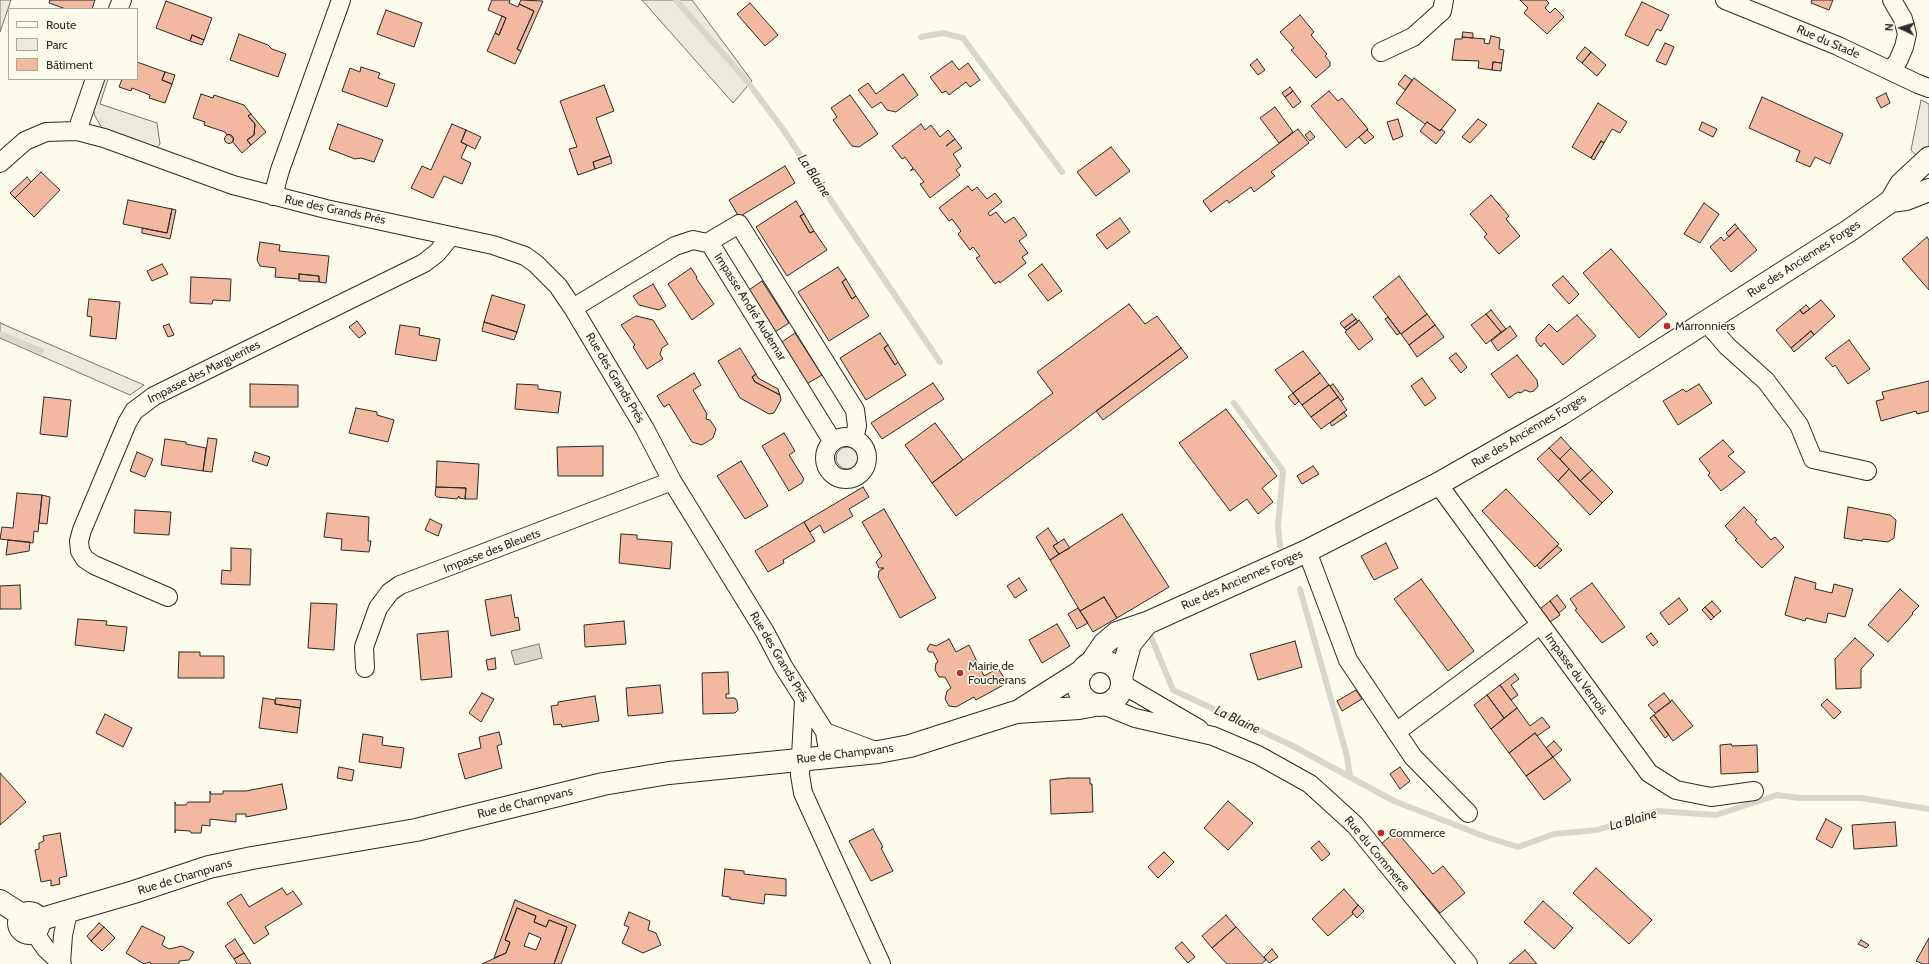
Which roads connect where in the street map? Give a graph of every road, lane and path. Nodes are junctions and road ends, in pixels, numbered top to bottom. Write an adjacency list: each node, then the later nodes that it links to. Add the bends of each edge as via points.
1 (341, 0): 13 (street, Rue des Grands Prés)
2 (1444, 0): 5 (street, via 1442,12 1413,37)
3 (1725, 0): 6 (street, Rue du Stade)
4 (1892, 0): 6 (street, via 1903,19 1907,34 1902,54)
5 (1381, 52)
6 (1891, 70): 8 (street, Rue du Stade)
7 (95, 80): 9 (street)
8 (1929, 88)
9 (77, 131): 11 (street, Rue des Grands Prés, via 46,132 25,141); 13 (street, Rue des Grands Prés, via 104,138 232,185)
10 (1929, 158): 14 (street, Rue des Anciennes Forges, via 1901,184)
11 (0, 163)
12 (1929, 190): 14 (street, Rue des Anciennes Forges, via 1906,199)
13 (273, 196): 15 (street, Rue des Grands Prés)
14 (1891, 201): 18 (street, Rue des Anciennes Forges)
15 (451, 236): 17 (street, Rue des Grands Prés, via 508,249 525,256 554,282); 25 (street, Impasse des Marguerites, via 437,253 424,263 154,396 134,411 82,530 80,551 85,559 94,565)
16 (707, 243): 17 (street, Impasse André Audemar, via 692,240 675,246); 19 (street, via 739,224 855,410 857,426); 20 (street, Impasse André Audemar, via 711,245)
17 (573, 308): 22 (street, Rue des Grands Prés, via 645,429)
18 (1707, 323): 21 (street, via 1727,346 1766,381 1798,425 1812,459); 23 (street, Rue des Anciennes Forges, via 1560,414)
19 (854, 439): 20 (street, via 844,437); 20 (street, via 866,450 867,463 860,474 848,479 834,476 826,464 827,450)
20 (833, 442)
21 (1867, 471)
22 (672, 481): 29 (street, Impasse des Bleuets, via 400,585 390,592 378,608 364,647); 31 (street, Rue des Grands Prés)
23 (1438, 484): 24 (street, Rue des Anciennes Forges); 27 (street, Impasse du Vernois)
24 (1307, 551): 26 (street, Rue des Anciennes Forges); 35 (street, via 1348,660)
25 (168, 597)
26 (1147, 623): 28 (street, Rue des Anciennes Forges, via 1117,633 1104,644); 30 (street, Rue des Anciennes Forges, via 1130,644)
27 (1540, 625): 35 (street); 40 (street, Impasse du Vernois, via 1649,774 1676,790 1711,797)
28 (1086, 667): 30 (street, via 1101,662 1111,665 1116,668); 32 (street, via 1078,681 1079,691 1085,700); 33 (street, Rue de Champvans)
29 (365, 668)
30 (1121, 681): 32 (street, via 1116,698); 36 (street, Rue du Commerce)
31 (804, 700): 34 (street, Rue des Grands Prés); 39 (street)
32 (1099, 705): 33 (street, Rue de Champvans); 36 (street, Rue du Commerce, via 1135,718)
33 (1016, 712): 37 (street, Rue de Champvans, via 910,746)
34 (825, 732): 37 (street); 38 (street, Rue des Grands Prés)
35 (1396, 732): 41 (street, via 1413,757)
36 (1204, 733): 47 (street, Rue du Commerce, via 1258,754 1310,784 1355,826)
37 (878, 752): 38 (street, Rue de Champvans)
38 (829, 758): 39 (street, Rue de Champvans)
39 (801, 759): 43 (street, Rue de Champvans, via 668,773 603,784 416,830 209,867); 46 (street, via 803,793)
40 (1754, 791)
41 (1468, 813)
42 (0, 901): 44 (street)
43 (68, 912): 44 (street, Rue de Champvans); 45 (street, via 62,941)
44 (23, 921): 45 (street)
45 (61, 963)
46 (881, 964)
47 (1468, 964)

